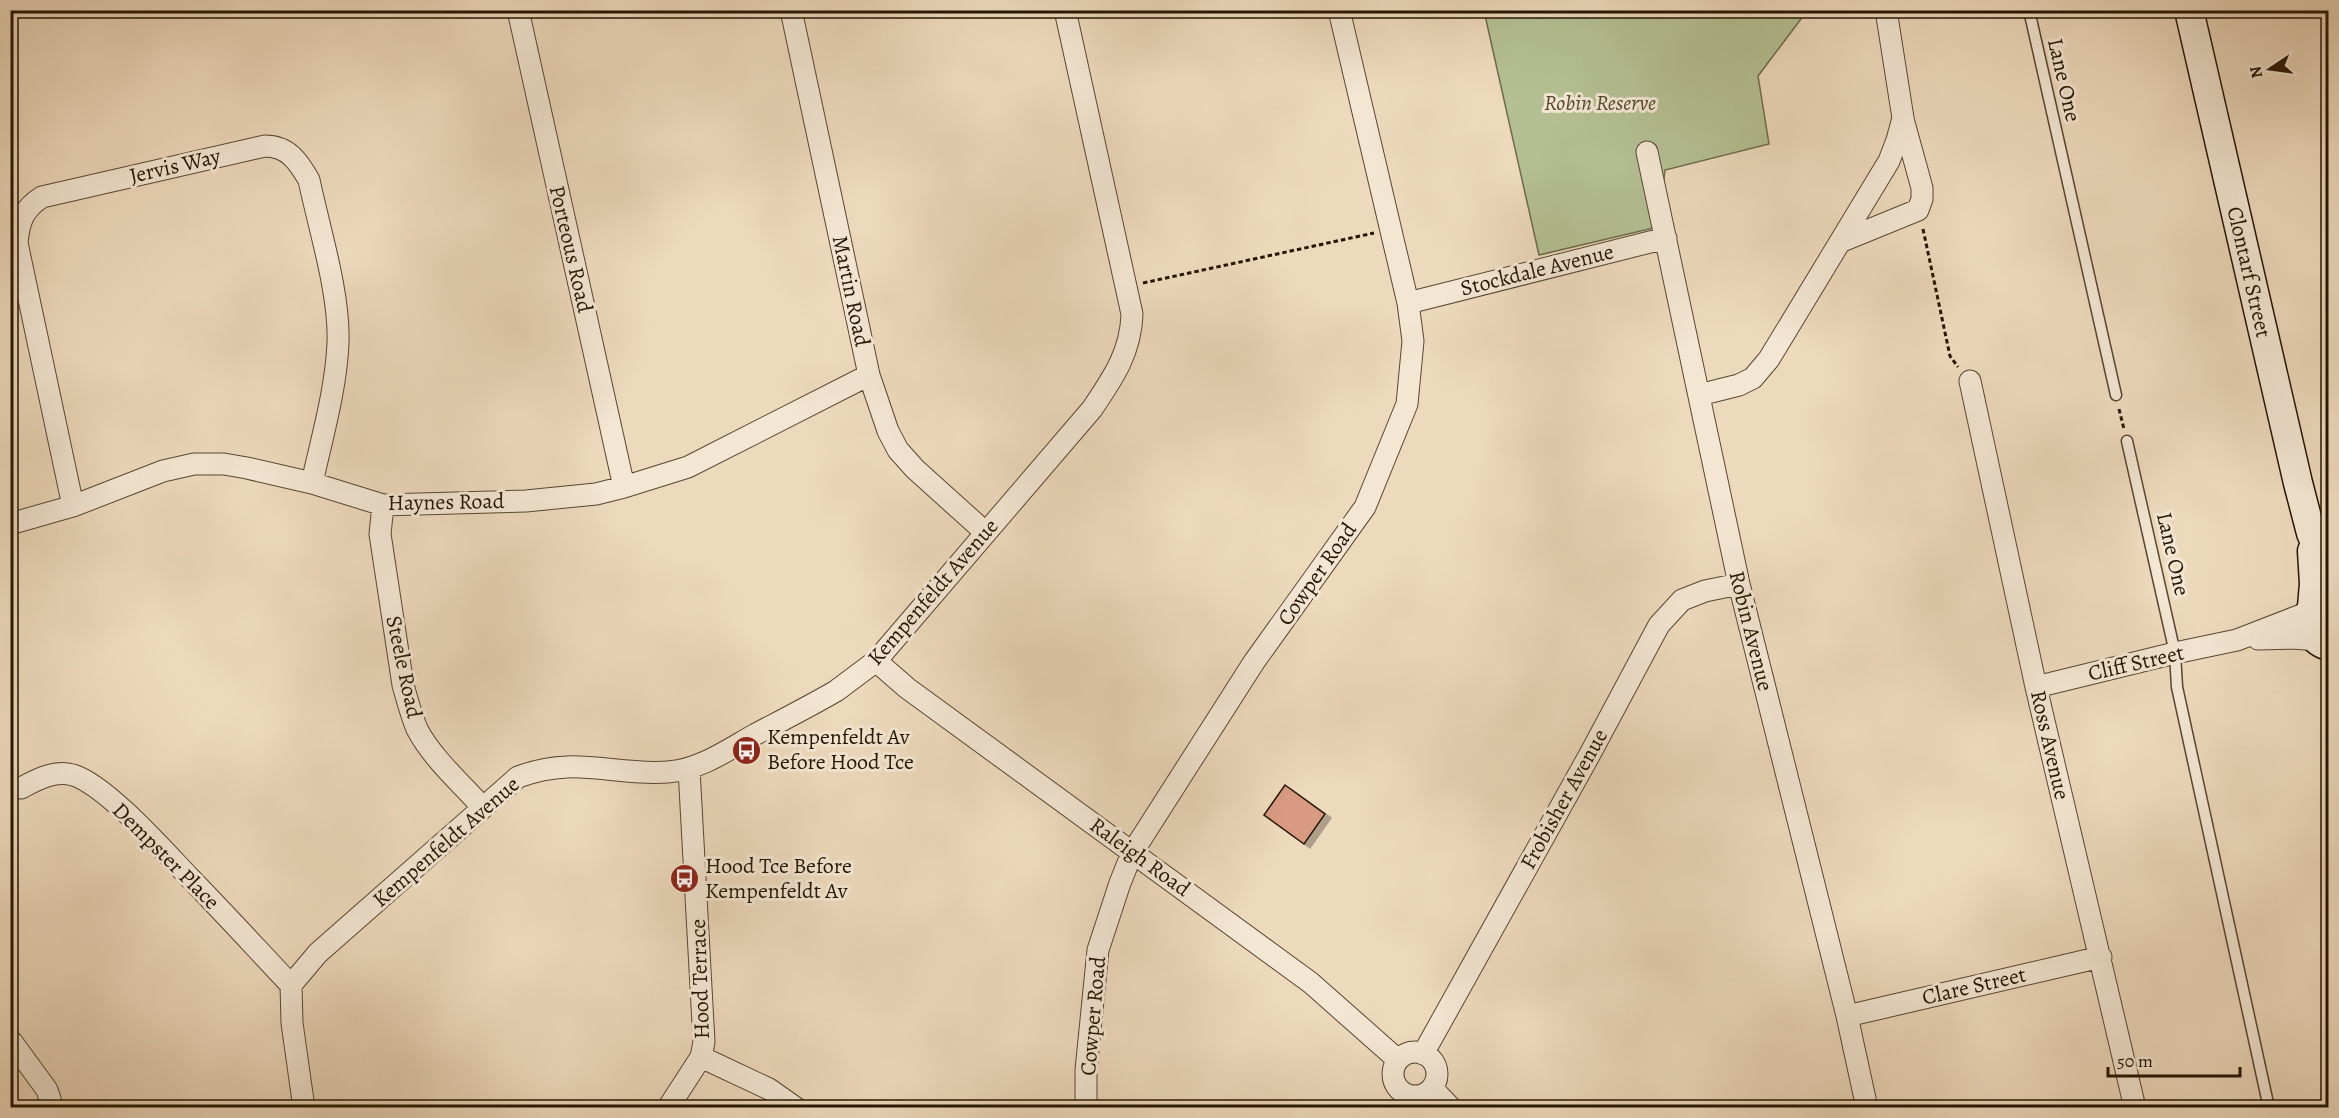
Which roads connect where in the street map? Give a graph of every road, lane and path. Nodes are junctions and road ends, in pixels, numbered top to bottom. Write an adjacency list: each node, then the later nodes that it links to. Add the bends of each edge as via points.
1 (518, 10): 22 (street, Porteous Road)
2 (791, 10): 16 (street, Martin Road)
3 (1065, 10): 14 (street, Kempenfeldt Avenue)
4 (1339, 10): 11 (street, Cowper Road)
5 (1886, 10): 8 (street)
6 (2028, 10): 19 (lane, Lane One)
7 (2188, 10): 27 (street, Clontarf Street)
8 (1903, 118): 10 (street, via 1922,188); 13 (street, via 1889,161)
9 (1647, 152): 12 (street, Robin Avenue)
10 (1918, 210): 13 (street); 17 (path, via 1950,356)
11 (1390, 229): 14 (path); 15 (street, Cowper Road)
12 (1666, 238): 15 (street, Stockdale Avenue); 18 (street, Robin Avenue)
13 (1842, 241): 18 (street, via 1769,359 1753,378)
14 (1128, 286): 26 (street, Kempenfeldt Avenue, via 1131,332 1120,367 1092,409)
15 (1408, 303): 39 (street, Cowper Road, via 1413,340 1407,404 1365,507 1254,662)
16 (869, 375): 22 (street, Haynes Road, via 688,467); 26 (street, Martin Road, via 898,450)
17 (1970, 381): 35 (street, Ross Avenue)
18 (1699, 395): 29 (street, Robin Avenue)
19 (2116, 395): 20 (path)
20 (2127, 441): 33 (lane, Lane One)
21 (312, 483): 23 (street, Haynes Road); 24 (street, Haynes Road, via 224,465 194,464 163,471); 24 (street, Jervis Way, via 331,397 337,318 309,180 288,152 277,146 265,146 42,197 23,213 17,243)
22 (624, 487): 23 (street, Haynes Road, via 537,500)
23 (382, 505): 38 (street, Steele Road, via 380,534 410,708 431,750)
24 (73, 506): 25 (street, Haynes Road)
25 (10, 524)
26 (986, 533): 34 (street, Kempenfeldt Avenue)
27 (2311, 534): 28 (street, Clontarf Street); 30 (street, Clontarf Street)
28 (2328, 575)
29 (1739, 584): 42 (street, Robin Avenue); 44 (street, Frobisher Avenue, via 1682,600 1659,625)
30 (2317, 605): 31 (street, Cliff Street); 32 (street, Clontarf Street, via 2308,625)
31 (2237, 640): 32 (street, Cliff Street, via 2293,638); 33 (street, Cliff Street)
32 (2324, 646)
33 (2175, 653): 35 (street, Cliff Street); 57 (lane, Lane One, via 2177,687)
34 (876, 661): 36 (street, Kempenfeldt Avenue, via 837,691); 39 (street, Raleigh Road)
35 (2036, 687): 40 (street, Ross Avenue)
36 (689, 769): 38 (street, Kempenfeldt Avenue, via 668,772 552,767 518,777); 45 (street, Hood Terrace, via 704,1030)
37 (21, 788): 41 (street, Dempster Place, via 45,776 63,774 94,787 159,845)
38 (483, 807): 41 (street, Kempenfeldt Avenue, via 318,953)
39 (1132, 853): 46 (street, Raleigh Road, via 1311,983); 53 (street, Cowper Road, via 1098,950)
40 (2101, 957): 42 (street, Clare Street); 56 (street, Ross Avenue)
41 (291, 985): 50 (street)
42 (1846, 1016): 55 (street, Robin Avenue)
43 (12, 1042): 49 (street, via 47,1090)
44 (1423, 1054): 46 (street, via 1410,1053); 47 (street, via 1436,1068)
45 (701, 1057): 51 (street, Hood Terrace); 52 (street, via 769,1089)
46 (1398, 1060): 48 (street, via 1393,1072)
47 (1432, 1088): 48 (street); 54 (street)
48 (1400, 1100)
49 (53, 1107)
50 (303, 1107)
51 (668, 1107)
52 (796, 1107)
53 (1086, 1107)
54 (1451, 1107)
55 (1867, 1107)
56 (2136, 1107)
57 (2269, 1107)

